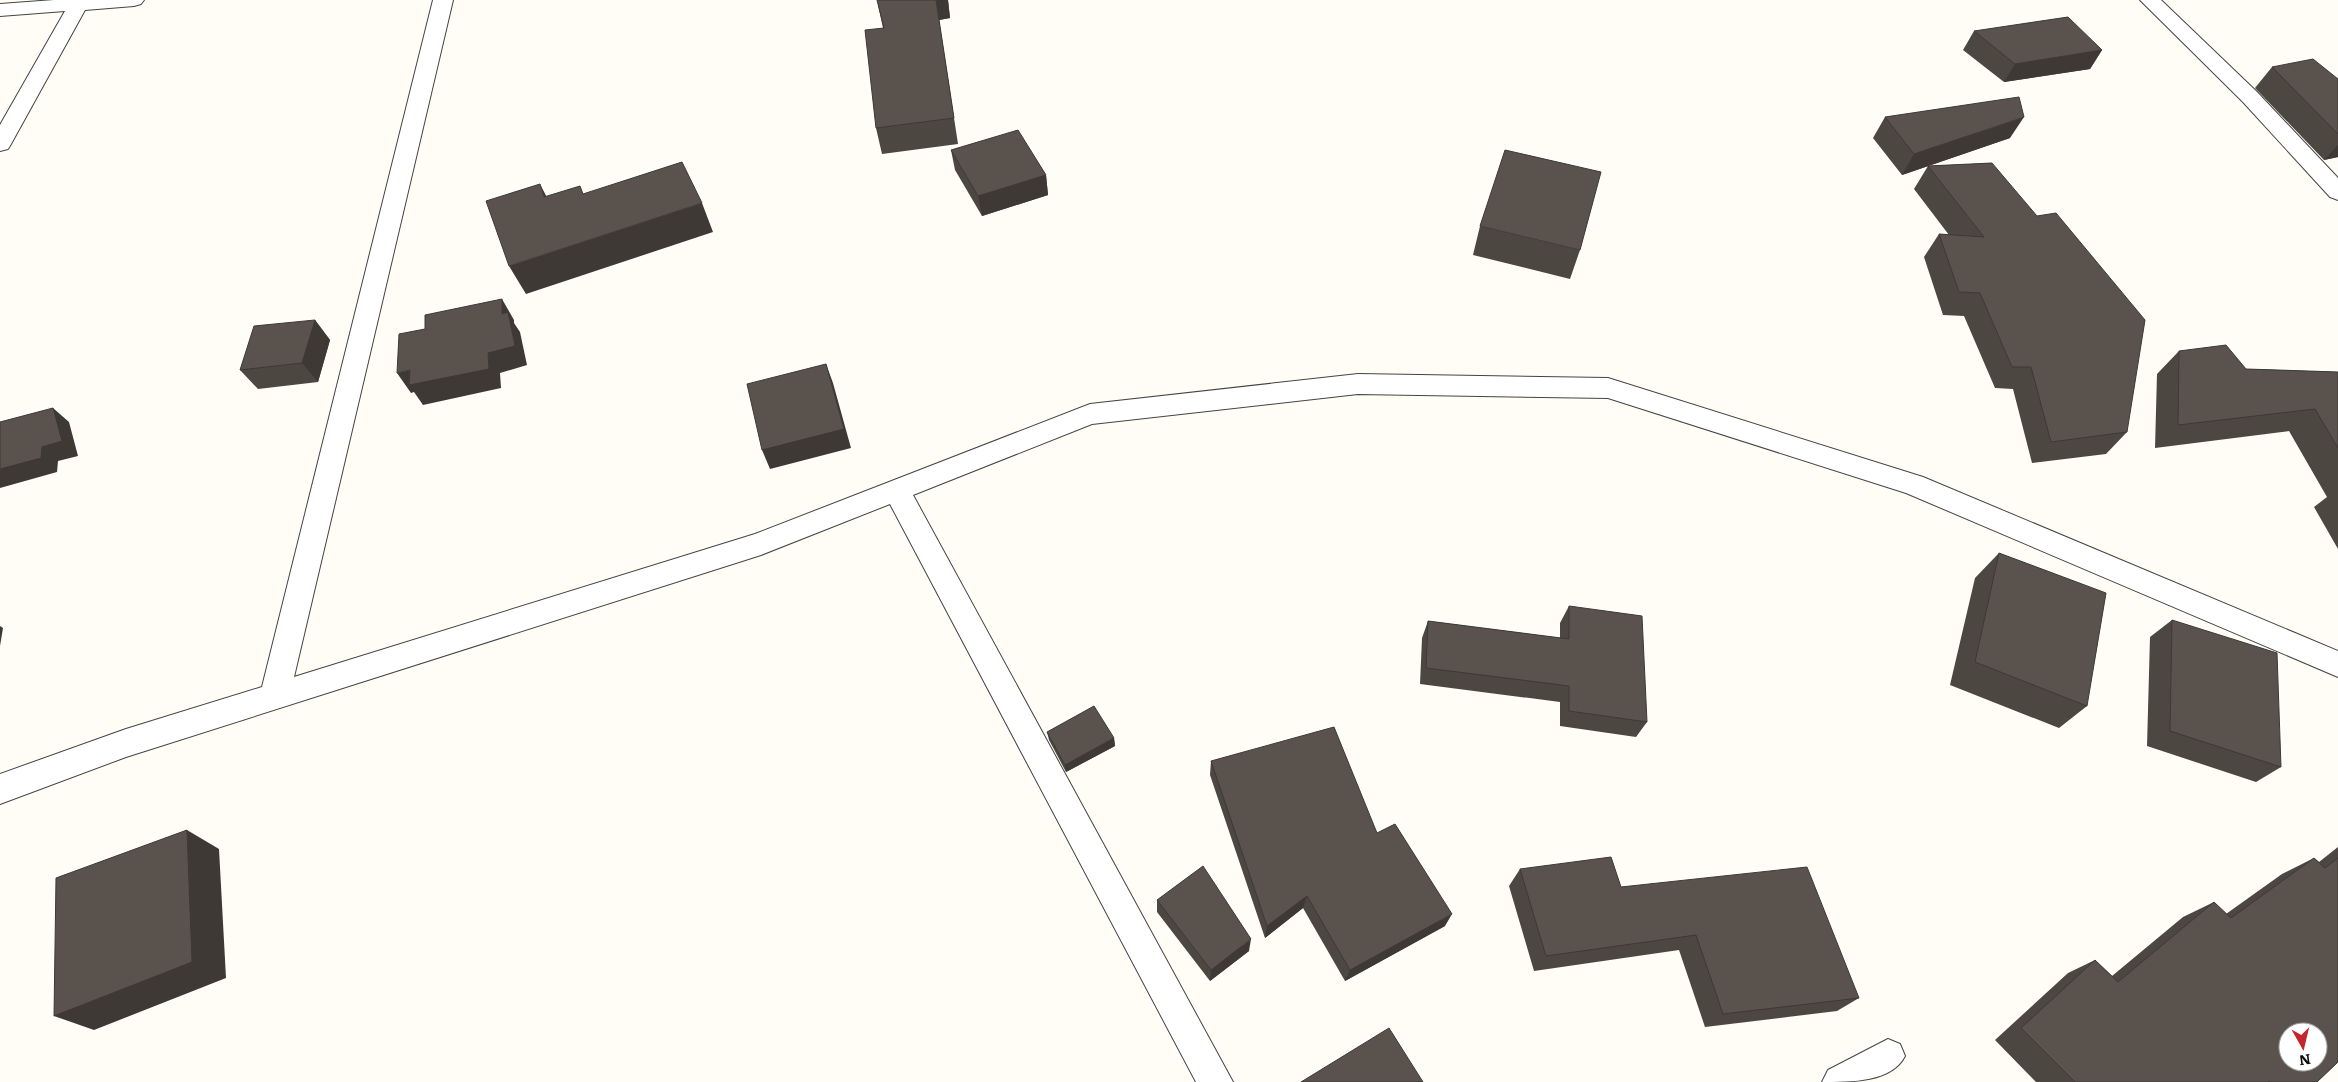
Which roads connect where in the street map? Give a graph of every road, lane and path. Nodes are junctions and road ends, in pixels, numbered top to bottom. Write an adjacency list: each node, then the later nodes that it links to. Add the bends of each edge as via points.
1 (134, 0): 4 (street)
2 (443, 0): 10 (street)
3 (2150, 0): 7 (street, via 2250,97)
4 (78, 5): 5 (street); 6 (street)
5 (0, 10)
6 (0, 144)
7 (2338, 192)
8 (896, 490): 9 (street, via 1090,414 1358,384 1608,388 1914,485); 10 (street, via 761,544); 13 (street)
9 (2338, 664)
10 (276, 696): 11 (street, via 126,743)
11 (0, 789)
12 (1888, 1056): 14 (street)
13 (1215, 1082)
14 (1840, 1082)

